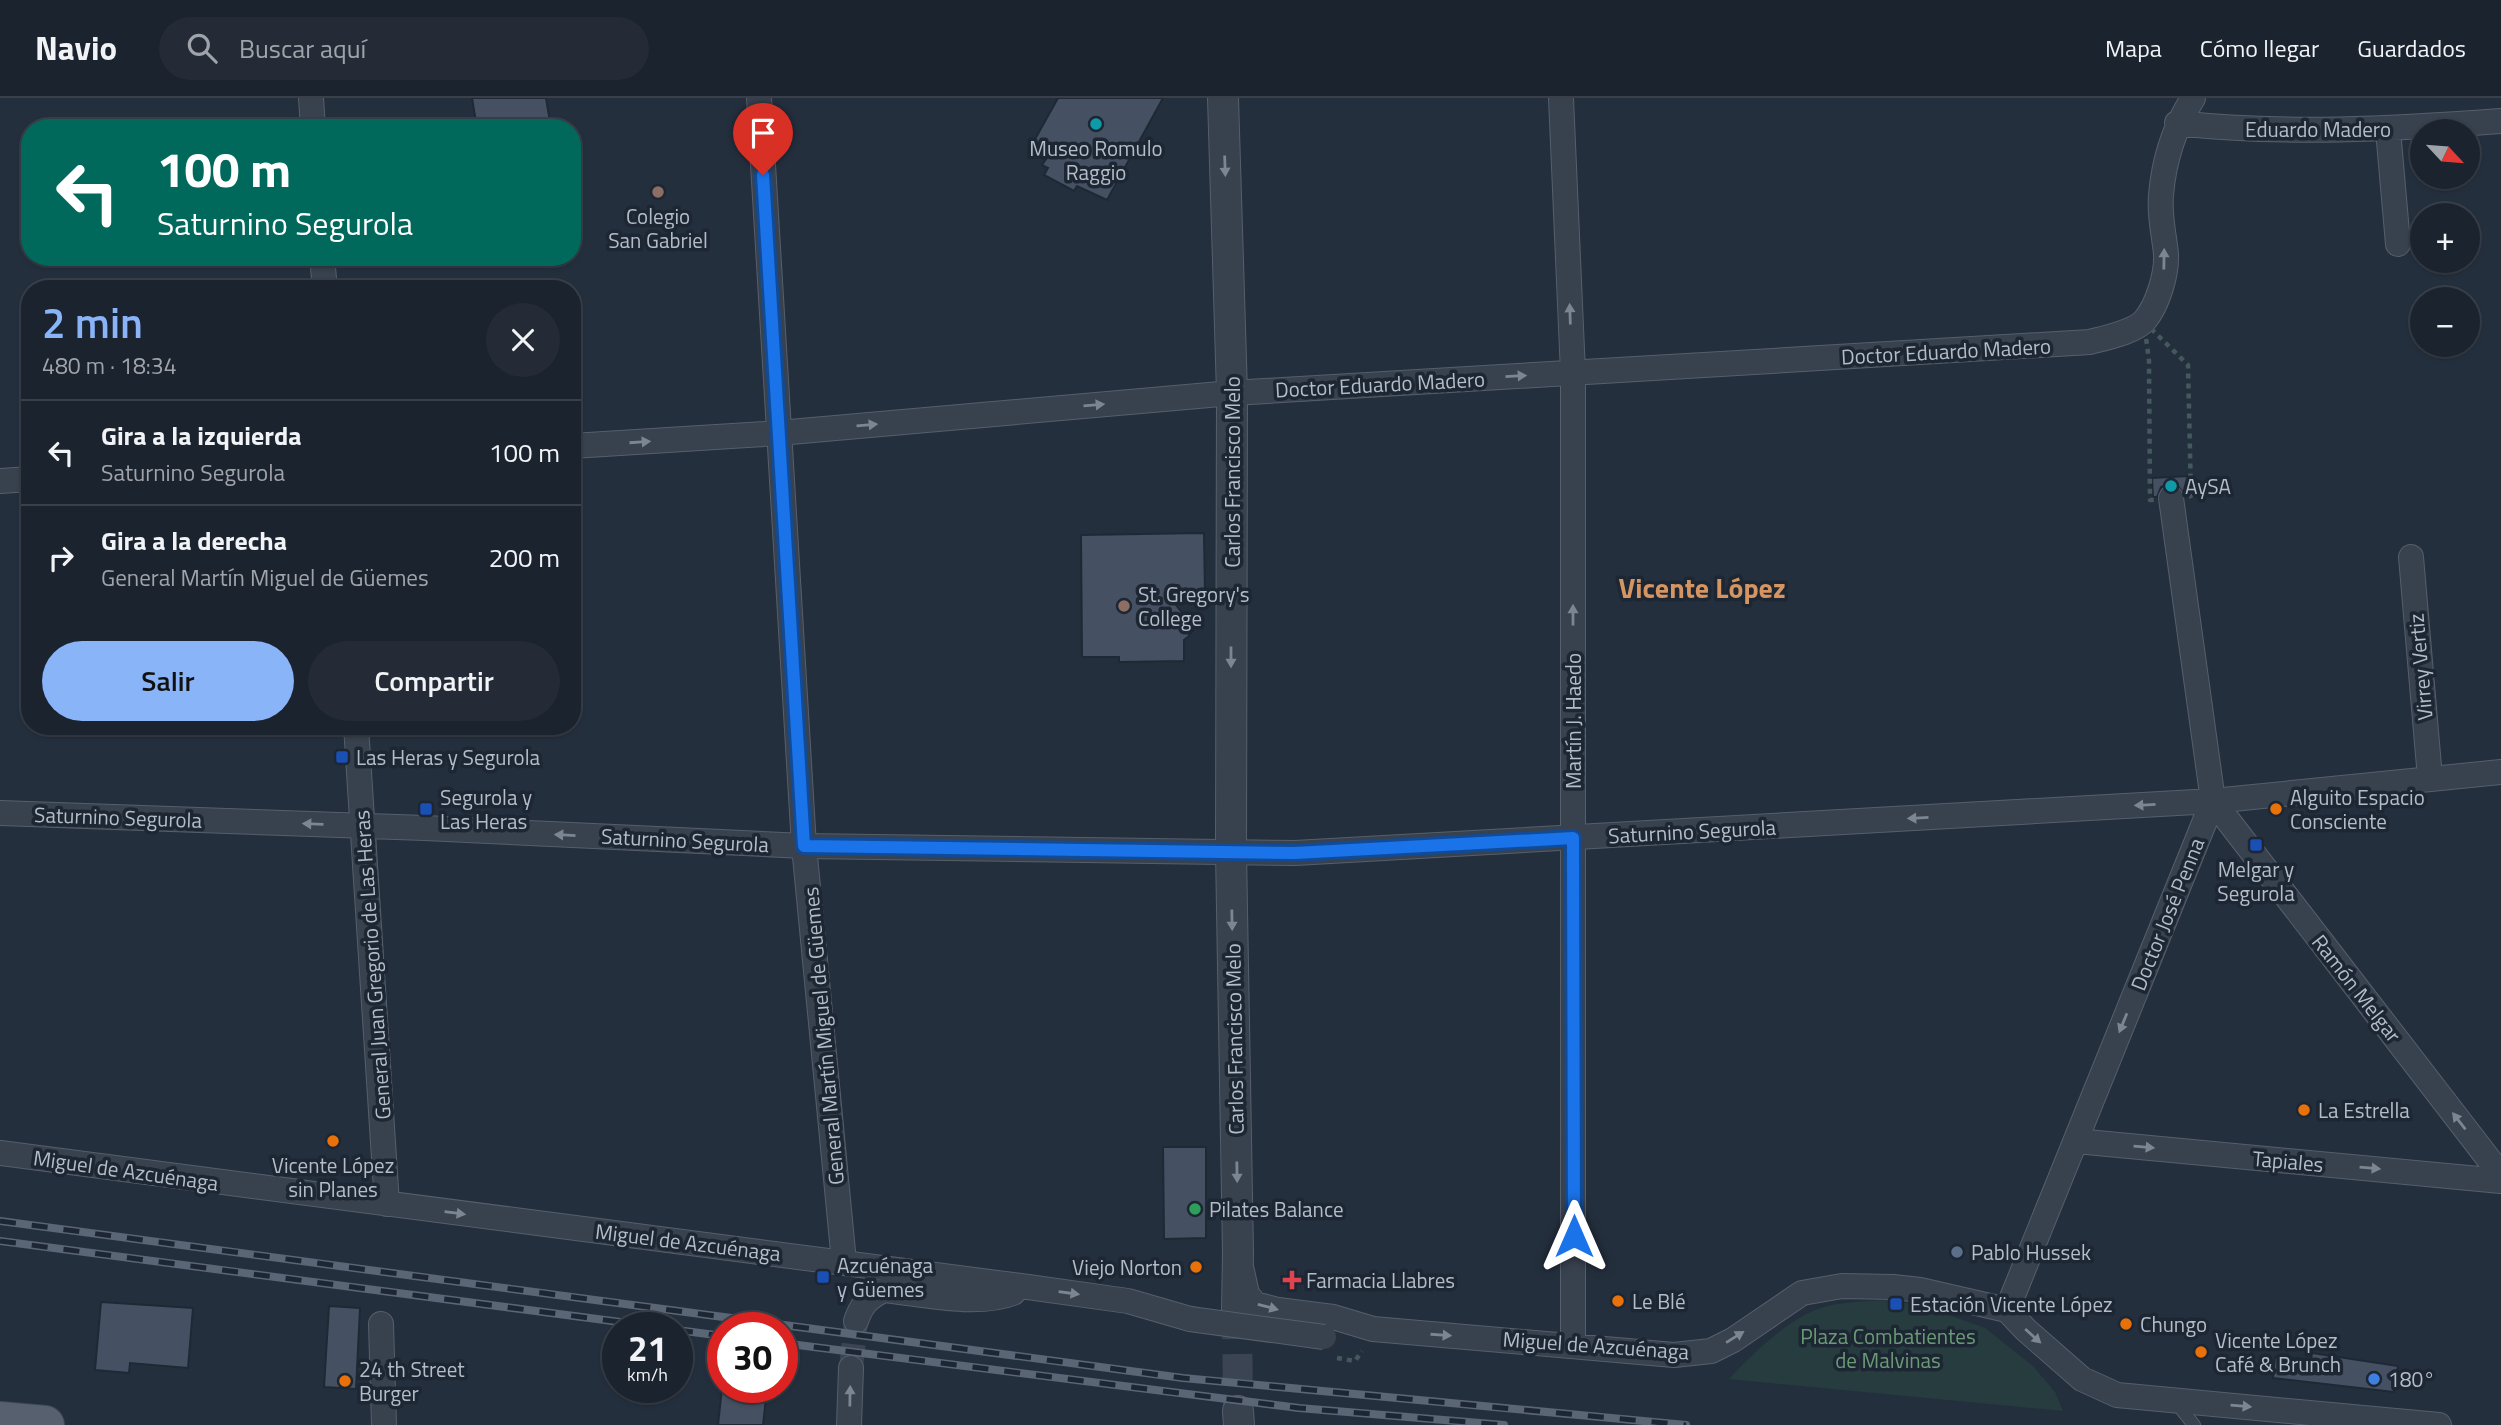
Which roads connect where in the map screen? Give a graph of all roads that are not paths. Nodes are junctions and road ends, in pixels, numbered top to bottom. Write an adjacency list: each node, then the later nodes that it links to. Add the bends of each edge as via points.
1 (311, 98): 7 (street)
2 (759, 98): 14 (street, General Martín Miguel de Güemes)
3 (1223, 98): 13 (street, Carlos Francisco Melo, one-way to 13)
4 (1561, 98): 12 (street, Martín J. Haedo, one-way to 4)
5 (2166, 98): 9 (street)
6 (2193, 98): 9 (street)
7 (312, 119)
8 (2501, 121): 10 (street, Eduardo Madero)
9 (2178, 123): 10 (street, Eduardo Madero, via 2228,129); 12 (street, Doctor Eduardo Madero, one-way to 9, via 2090,342 2117,335 2144,322 2163,278 2166,255 2161,195)
10 (2388, 130): 11 (street)
11 (2398, 244)
12 (1573, 373): 13 (street, Doctor Eduardo Madero, one-way to 12); 26 (street, Martín J. Haedo, one-way to 12)
13 (1232, 393): 14 (street, Doctor Eduardo Madero, one-way to 13); 28 (street, Carlos Francisco Melo, one-way to 28)
14 (779, 433): 15 (street, Doctor Eduardo Madero, one-way to 14); 27 (street, General Martín Miguel de Güemes)
15 (581, 445)
16 (21, 480): 17 (street)
17 (0, 481)
18 (2171, 498): 23 (street, Doctor José Penna)
19 (2411, 557): 22 (street, Virrey Vertiz)
20 (357, 735): 25 (street, General Juan Gregorio de Las Heras)
21 (2501, 772): 22 (street, Saturnino Segurola)
22 (2430, 778): 23 (street, Saturnino Segurola)
23 (2213, 801): 26 (street, Saturnino Segurola, one-way to 26); 29 (street, Doctor José Penna, one-way to 29); 31 (street, Ramón Melgar, one-way to 23)
24 (0, 813): 25 (street, Saturnino Segurola, one-way to 24)
25 (363, 826): 27 (street, Saturnino Segurola, one-way to 25); 32 (street, General Juan Gregorio de Las Heras)
26 (1573, 838): 28 (street, Saturnino Segurola, via 1295,853); 41 (street, Martín J. Haedo)
27 (804, 846): 28 (street, Saturnino Segurola); 34 (street, General Martín Miguel de Güemes)
28 (1231, 852): 33 (street, Carlos Francisco Melo, one-way to 33)
29 (2076, 1140): 31 (street, Tapiales, one-way to 31); 37 (street, Doctor José Penna)
30 (0, 1153): 32 (street, Miguel de Azcuénaga)
31 (2501, 1178)
32 (387, 1204): 34 (street, Miguel de Azcuénaga, one-way to 34)
33 (1238, 1253): 36 (street, Carlos Francisco Melo); 40 (street, Miguel de Azcuénaga, one-way to 40, via 1247,1294 1255,1304)
34 (844, 1262): 35 (street, Miguel de Azcuénaga)
35 (1028, 1287): 38 (street, via 1003,1297 968,1299 884,1290 861,1307); 40 (street, Miguel de Azcuénaga, one-way to 40, bridge, via 1128,1301 1190,1319 1324,1337)
36 (1237, 1308)
37 (2007, 1310): 41 (street, Miguel de Azcuénaga, one-way to 37, via 1674,1355 1711,1351 1802,1293 1842,1286 1920,1290); 43 (street, one-way to 43, via 2082,1379 2117,1395)
38 (856, 1321)
39 (382, 1324): 46 (street)
40 (1373, 1329): 41 (street, Miguel de Azcuénaga, one-way to 41)
41 (1573, 1345)
42 (851, 1368): 47 (street, one-way to 42)
43 (2174, 1400): 48 (lane); 49 (street, one-way to 49)
44 (0, 1421): 45 (main road)
45 (45, 1425)
46 (384, 1425)
47 (849, 1425)
48 (2194, 1425)
49 (2439, 1425)

